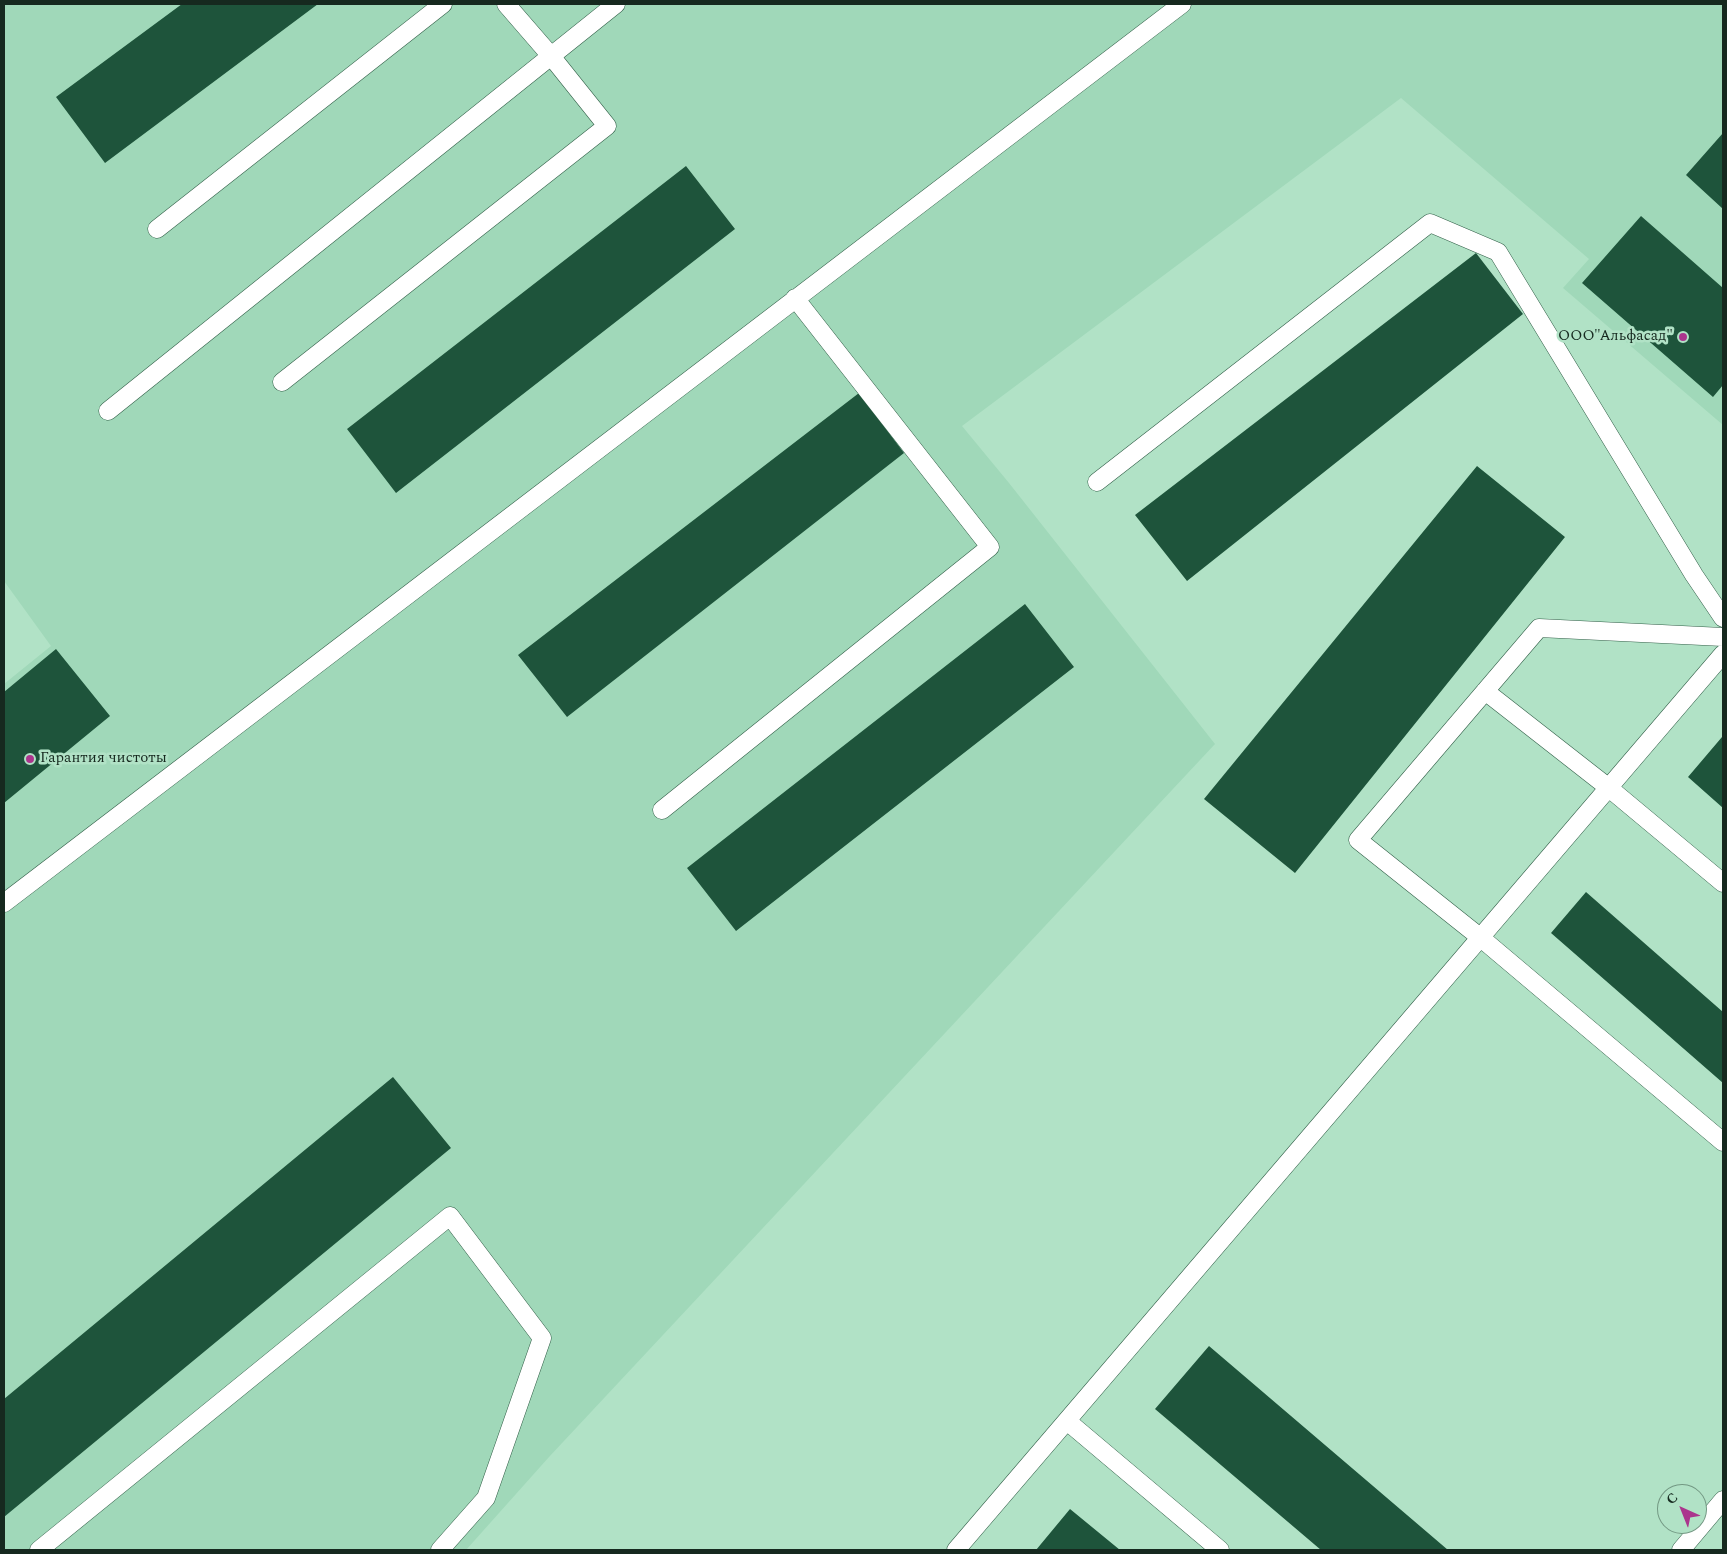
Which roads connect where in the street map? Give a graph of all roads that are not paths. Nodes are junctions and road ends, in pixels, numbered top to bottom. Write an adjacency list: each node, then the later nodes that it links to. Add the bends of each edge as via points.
1 (443, 4): 6 (lane)
2 (506, 4): 5 (lane)
3 (616, 4): 5 (lane)
4 (1182, 4): 7 (lane)
5 (551, 56): 8 (lane, via 607,126); 9 (lane)
6 (157, 229)
7 (795, 298): 16 (lane, via 990,547); 18 (lane)
8 (282, 382)
9 (108, 411)
10 (1097, 482): 11 (lane, via 1430,223 1498,252)
11 (1723, 618)
12 (1723, 637): 14 (lane, via 1539,628)
13 (1723, 654): 15 (lane)
14 (1485, 691): 15 (lane); 19 (lane, via 1358,840)
15 (1609, 788): 17 (lane); 19 (lane)
16 (662, 810)
17 (1723, 883)
18 (4, 903)
19 (1481, 938): 20 (lane); 21 (lane)
20 (1723, 1142)
21 (1067, 1421): 25 (lane); 26 (lane)
22 (1723, 1500): 27 (lane)
23 (39, 1550): 24 (lane, via 450,1216 542,1338 486,1498)
24 (440, 1550)
25 (956, 1550)
26 (1220, 1550)
27 (1681, 1550)

